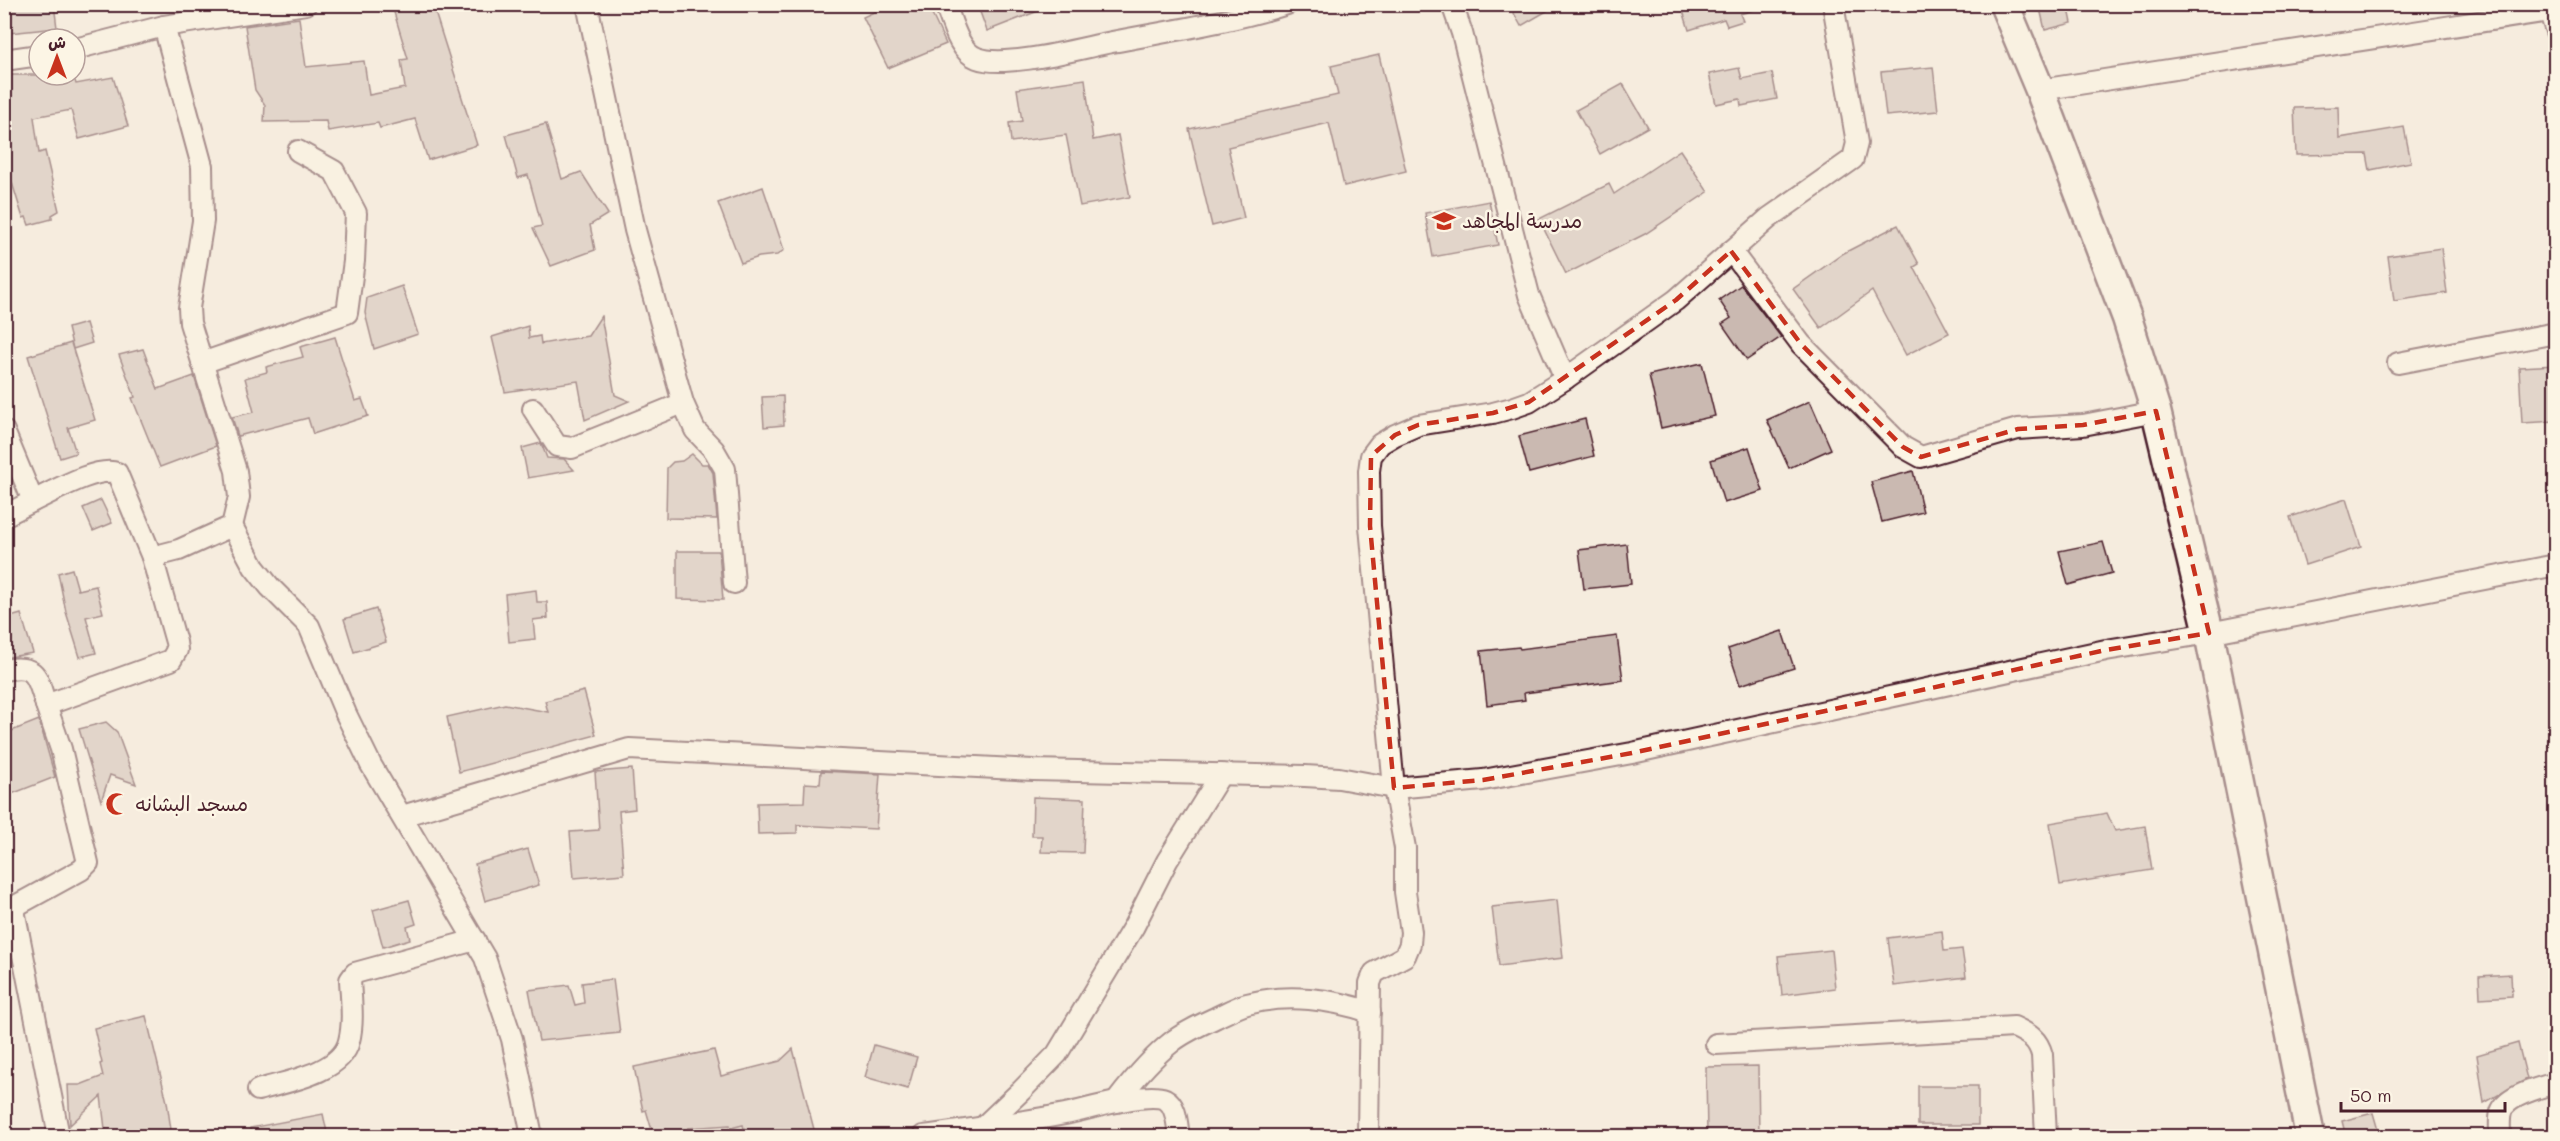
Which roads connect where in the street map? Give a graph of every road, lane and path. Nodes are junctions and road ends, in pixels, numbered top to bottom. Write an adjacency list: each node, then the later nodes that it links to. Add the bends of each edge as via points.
1 (306, 4): 8 (street)
2 (587, 4): 22 (street, via 635,230)
3 (945, 4): 4 (street, via 964,49 974,58 984,60 1036,57)
4 (1287, 4)
5 (1452, 4): 21 (street, via 1530,295)
6 (1833, 4): 17 (street, via 1854,120 1856,154)
7 (2004, 4): 15 (main road)
8 (252, 8): 10 (street)
9 (2548, 8): 11 (street); 15 (street)
10 (164, 26): 12 (street); 19 (street, via 202,166 203,221 189,308)
11 (2556, 31)
12 (87, 45)
13 (27, 57): 14 (street)
14 (4, 60)
15 (2040, 90): 24 (main road, via 2127,318)
16 (298, 152): 19 (street, via 334,171 356,213 347,313)
17 (1731, 251): 21 (street, via 1676,300); 24 (street, via 1801,344 1903,447 1922,457 2018,429 2083,425)
18 (2556, 333): 20 (street)
19 (202, 363): 28 (street, via 236,471 239,497)
20 (2398, 363)
21 (1565, 379): 36 (street, via 1512,408 1418,425 1380,444 1371,456 1370,526)
22 (683, 403): 23 (street, via 572,448 557,446); 31 (street, via 695,430 725,469)
23 (533, 410)
24 (2156, 411): 32 (main road)
25 (4, 431): 26 (street)
26 (33, 501): 27 (street); 29 (street, via 106,471 117,473)
27 (4, 516)
28 (232, 526): 29 (street, via 179,550); 37 (street, via 254,567 309,626 346,714)
29 (152, 557): 34 (street, via 176,642 175,656 121,680)
30 (2556, 565): 32 (street)
31 (734, 583)
32 (2209, 633): 36 (street, via 2106,650 1632,753 1483,780); 51 (main road)
33 (4, 670): 34 (street, via 19,667 33,672)
34 (46, 705): 45 (street, via 61,749 88,863 14,910)
35 (1221, 774): 36 (street, via 1340,778); 37 (street, via 1033,770 629,749); 44 (street, via 1057,1054)
36 (1394, 788): 39 (street, via 1405,848 1410,944 1405,956 1374,973)
37 (402, 816): 38 (street)
38 (475, 940): 42 (street, via 355,973 350,980 350,1040 342,1055 320,1071); 46 (street, via 488,966 512,1039)
39 (1370, 1012): 43 (street, via 1324,1000 1274,999 1247,1004 1173,1041); 49 (street)
40 (1716, 1044): 50 (street, via 2014,1027 2039,1044)
41 (2556, 1083): 52 (street, via 2530,1090 2504,1105)
42 (258, 1090)
43 (1116, 1102): 44 (street); 48 (street, via 1165,1100 1173,1106)
44 (983, 1127): 47 (street)
45 (59, 1137)
46 (532, 1137)
47 (923, 1137)
48 (1179, 1137)
49 (1368, 1137)
50 (2046, 1137)
51 (2310, 1137)
52 (2500, 1137)

